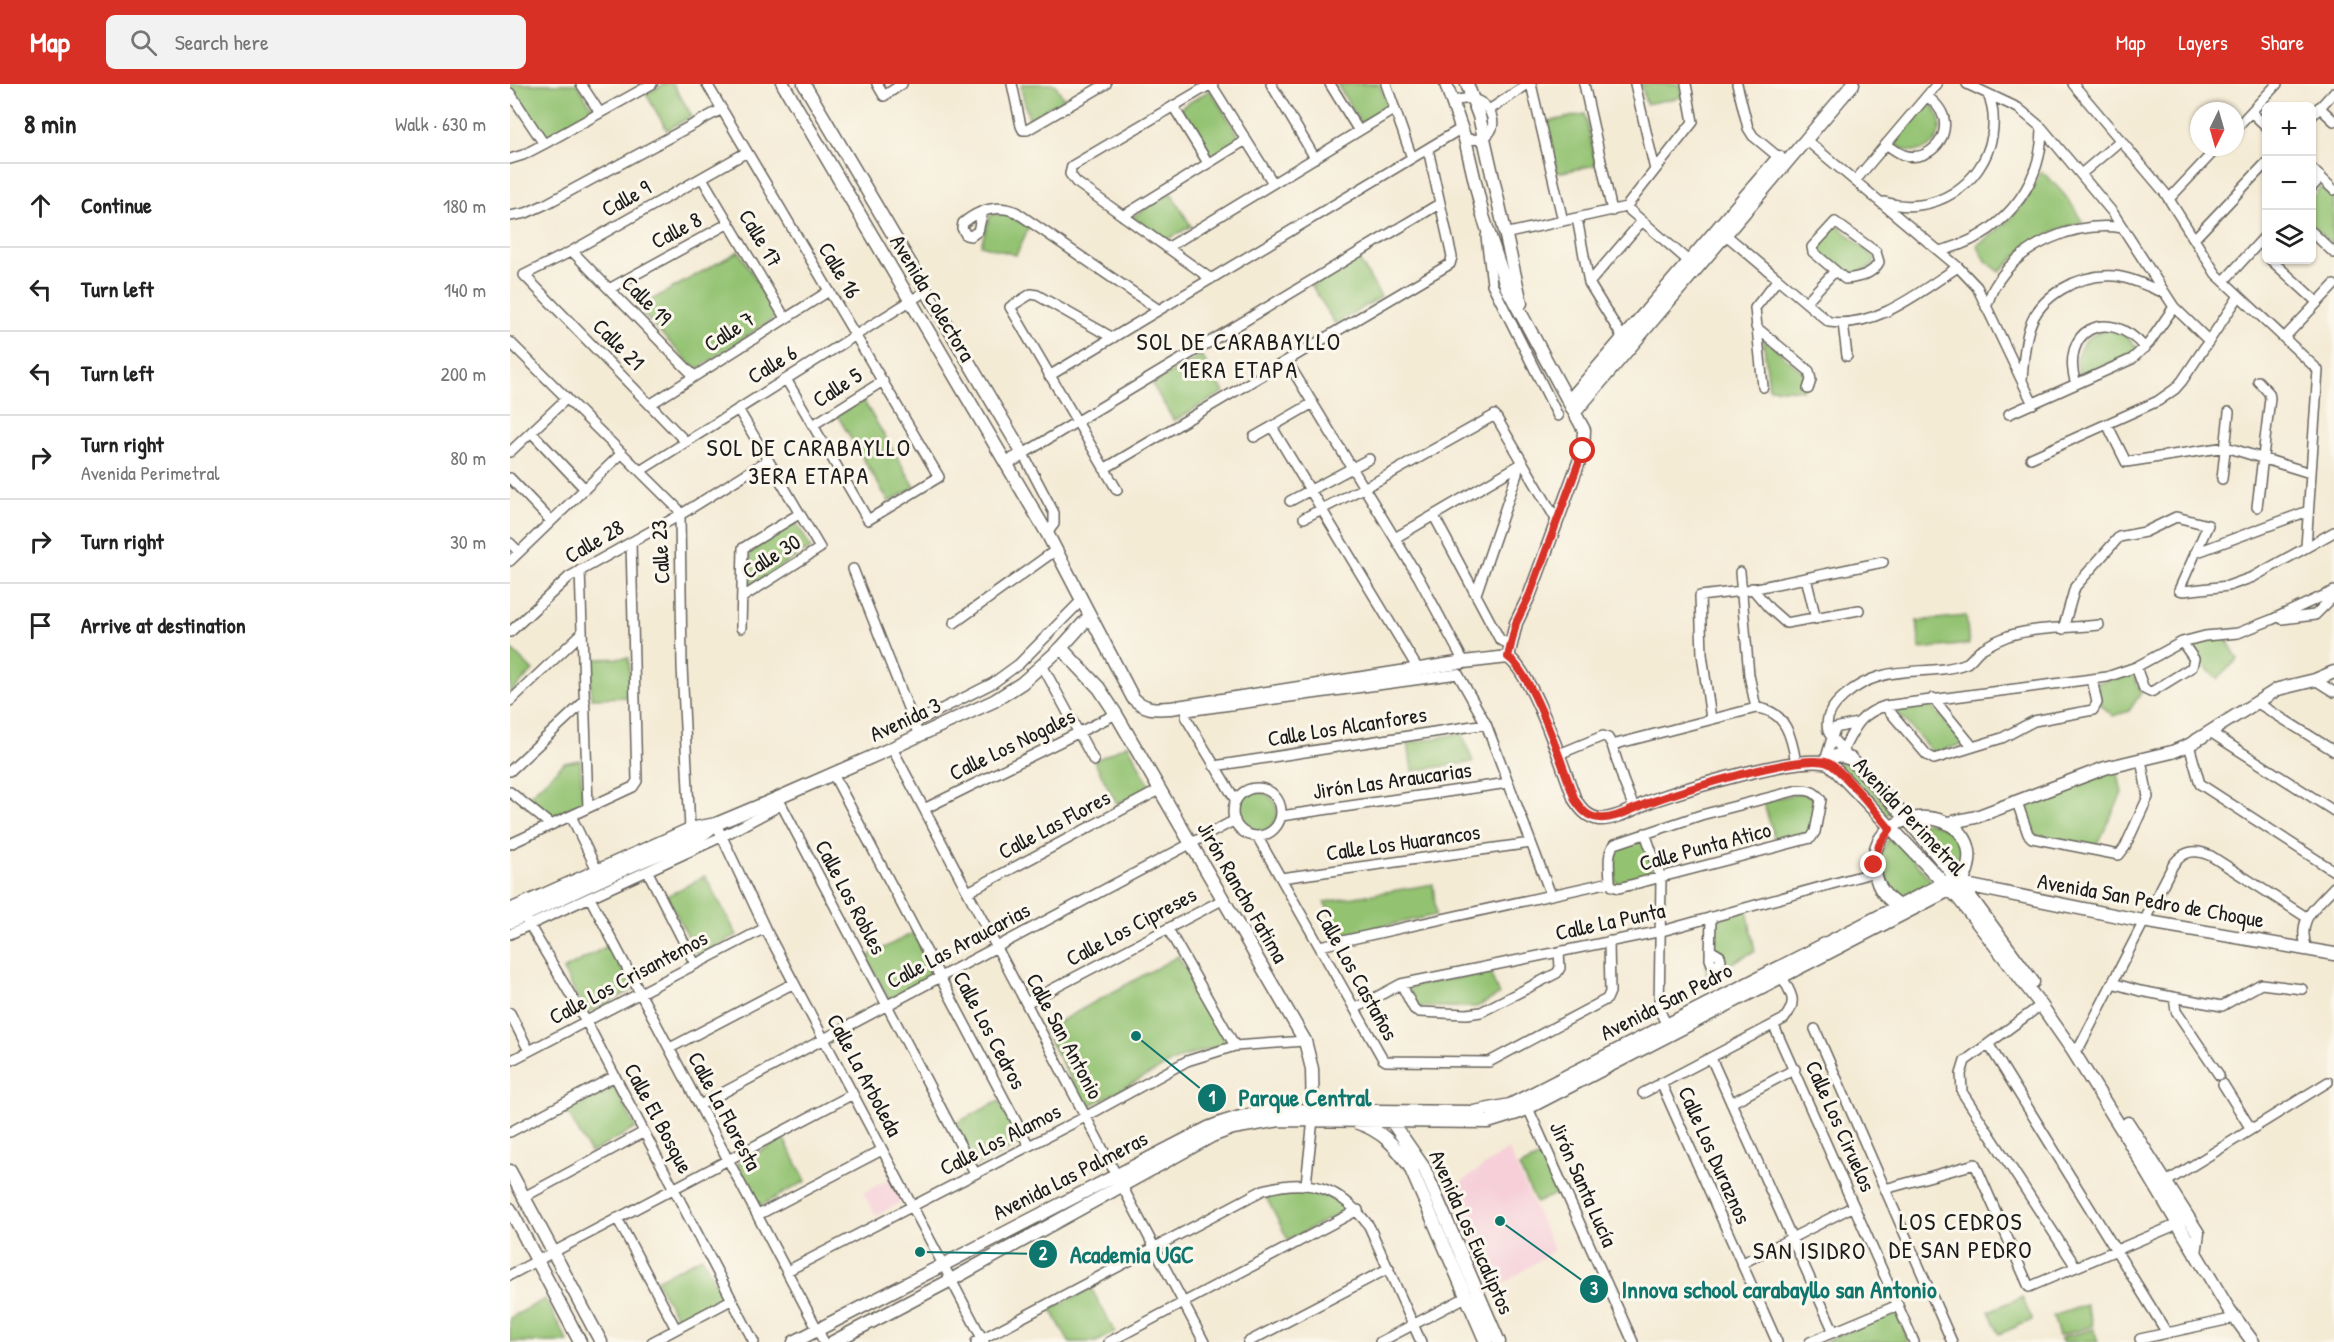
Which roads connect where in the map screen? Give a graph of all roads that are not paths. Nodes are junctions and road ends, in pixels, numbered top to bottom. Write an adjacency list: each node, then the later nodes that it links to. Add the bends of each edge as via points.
1 (581, 84): 38 (street)
2 (707, 84): 34 (street, Calle 16)
3 (783, 84): 109 (street, Avenida Colectora)
4 (804, 84): 106 (street, Avenida Colectora)
5 (877, 84): 6 (street, via 884,96)
6 (902, 84)
7 (1012, 84): 8 (street, via 1021,126 1027,130)
8 (1106, 84)
9 (1211, 84): 31 (street); 46 (street)
10 (1271, 84): 54 (street)
11 (1330, 84): 43 (street)
12 (1386, 84): 35 (street)
13 (1446, 84): 30 (street)
14 (1529, 84): 33 (street); 79 (street)
15 (1584, 84): 74 (street)
16 (1635, 84): 60 (street)
17 (1686, 84): 60 (street, via 1693,122)
18 (1737, 84): 57 (street, via 1748,128)
19 (1853, 84): 47 (street)
20 (1937, 84): 29 (street)
21 (1967, 84): 28 (street)
22 (2073, 84): 48 (street)
23 (2277, 84): 37 (street)
24 (649, 85): 38 (street)
25 (1469, 89): 30 (street); 33 (street); 45 (street)
26 (2334, 92): 32 (street)
27 (510, 93): 49 (street)
28 (1988, 95): 42 (street, via 2018,108); 70 (street, via 1994,125 1989,150 1977,174 1957,192 1932,203 1906,207)
29 (1927, 96): 50 (street); 50 (street, via 1943,117 1942,138 1936,147 1928,153 1908,156)
30 (1453, 102): 44 (street)
31 (1173, 106): 58 (street); 76 (street, via 1070,170 1071,178)
32 (2319, 107): 36 (street); 40 (street)
33 (1492, 108): 45 (street, via 1493,123)
34 (722, 109): 52 (street, Calle 16); 75 (street, via 546,204)
35 (1395, 109): 43 (street); 55 (street)
36 (2316, 111)
37 (2251, 112): 39 (street); 41 (street)
38 (600, 113): 49 (street)
39 (2244, 119)
40 (2334, 121)
41 (2262, 122)
42 (2042, 128): 62 (street); 91 (street, via 2036,166 2014,206 1980,236)
43 (1359, 131): 54 (street)
44 (1463, 133): 45 (street); 51 (street); 77 (street)
45 (1483, 136): 83 (street)
46 (1246, 140): 58 (street); 66 (street)
47 (1806, 140): 57 (street); 65 (street)
48 (2121, 140): 62 (street); 69 (street)
49 (544, 144): 56 (street)
50 (1886, 144): 65 (street)
51 (1428, 148): 55 (street); 71 (street)
52 (747, 152): 64 (street, Calle 9); 105 (street, Calle 16)
53 (2210, 156): 69 (street)
54 (1315, 158): 66 (street)
55 (1412, 158): 99 (street)
56 (510, 159)
57 (1783, 160): 84 (street); 95 (street)
58 (1208, 163): 76 (street)
59 (2262, 167): 86 (street)
60 (1655, 170): 72 (street)
61 (2316, 172): 63 (street)
62 (2081, 174): 82 (street)
63 (2321, 177): 67 (street); 68 (street)
64 (702, 178): 81 (street, Calle 17); 90 (street, Calle 9)
65 (1855, 181): 70 (street)
66 (1273, 183): 89 (street)
67 (2316, 183)
68 (2334, 190)
69 (2169, 199): 86 (street)
70 (1879, 201): 91 (street)
71 (1439, 204): 127 (street, via 1452,257 1450,264); 146 (street)
72 (1626, 207): 74 (street); 80 (street)
73 (983, 211): 114 (street, via 999,207 1016,212)
74 (1612, 211): 78 (street)
75 (510, 216)
76 (1123, 216): 89 (street)
77 (1483, 216): 116 (street, via 1508,288); 145 (street, via 1492,284)
78 (1577, 218): 79 (street); 102 (street)
79 (1563, 221): 83 (street)
80 (1642, 221): 95 (street); 102 (street)
81 (729, 223): 104 (street, Calle 8); 115 (street, Calle 17)
82 (2123, 228): 107 (street); 112 (street, via 2087,227 2044,241 2008,268)
83 (1504, 234): 116 (street)
84 (1726, 235): 95 (street); 100 (street)
85 (2316, 236): 93 (street)
86 (2194, 239): 101 (street)
87 (2262, 239): 88 (street)
88 (2256, 246): 92 (street); 101 (street)
89 (1167, 248): 99 (street)
90 (572, 251): 98 (street, Calle 9); 104 (street, Calle 19)
91 (1939, 251): 96 (street)
92 (2262, 251)
93 (2334, 253)
94 (2275, 264): 111 (street)
95 (1694, 265): 124 (street)
96 (1958, 267): 112 (street, via 1977,287); 117 (street, via 1881,315)
97 (1835, 271): 97 (street, via 1811,250 1835,222 1876,252 1880,262 1854,278 1845,279); 110 (street)
98 (524, 275): 139 (street, Calle 21)
99 (1211, 279): 114 (street)
100 (1778, 279): 110 (street); 118 (street, via 1755,308)
101 (2224, 281): 108 (street)
102 (1589, 283): 124 (street)
103 (2334, 285): 111 (street)
104 (609, 289): 128 (street, Calle 19)
105 (829, 291): 115 (street, Calle 7); 119 (street, Calle 16)
106 (926, 291): 109 (street, Calle 6); 156 (street, Avenida Colectora)
107 (2162, 292): 113 (street); 133 (street, via 2115,276 2088,277 2064,287 2043,304 2029,327)
108 (2239, 296): 120 (street); 122 (street)
109 (909, 301): 119 (street, Calle 6); 161 (street, Avenida Colectora)
110 (1806, 302): 117 (street, via 1829,322)
111 (2317, 302): 120 (street)
112 (1986, 307): 133 (street)
113 (2174, 308): 122 (street); 125 (street)
114 (1159, 310): 121 (street)
115 (785, 318): 128 (street, Calle 7)
116 (1525, 318): 141 (street)
117 (1843, 324): 126 (street)
118 (1756, 327): 135 (street); 136 (street, via 1809,371)
119 (856, 335): 130 (street, Calle 6); 131 (street, Calle 16)
120 (2285, 337): 166 (street, via 2319,374)
121 (1113, 338): 129 (street); 129 (street, via 1031,294 1012,305 1011,310)
122 (2209, 341): 147 (street, via 2175,389)
123 (510, 342): 137 (street, Calle 23)
124 (1626, 344): 141 (street)
125 (2145, 348): 134 (street, via 2124,363); 134 (street, via 2119,327 2096,327 2078,341 2073,352)
126 (1847, 356)
127 (1287, 361): 138 (street); 164 (street)
128 (694, 376): 139 (street, Calle 7)
129 (1049, 376): 146 (street)
130 (786, 379): 142 (street, Calle 6); 148 (street)
131 (883, 381): 148 (street, Calle 5); 148 (street, Calle 16, via 939,477 868,520)
132 (2258, 381): 158 (street, via 2270,393)
133 (2022, 382): 140 (street)
134 (2076, 384): 140 (street)
135 (1763, 387)
136 (1808, 389)
137 (567, 398): 150 (street); 155 (street, Calle 23)
138 (1313, 403): 149 (street); 163 (street)
139 (651, 404): 152 (street, Calle 21)
140 (2033, 404): 144 (street)
141 (1572, 406): 182 (street, via 1585,441)
142 (738, 409): 152 (street, Calle 6); 160 (street)
143 (2229, 412): 153 (street)
144 (2009, 414)
145 (1558, 416)
146 (1076, 421): 156 (street); 164 (street)
147 (2107, 424): 153 (street, via 2126,462); 157 (street)
148 (813, 425)
149 (1272, 427): 151 (street); 172 (street)
150 (531, 432): 154 (street); 170 (street)
151 (1254, 437)
152 (686, 442): 165 (street, Calle 6)
153 (2226, 447): 158 (street); 168 (street)
154 (510, 452)
155 (622, 453): 165 (street, Calle 23); 170 (street)
156 (1023, 454): 161 (street); 184 (street, Avenida Colectora, via 1054,513 1054,524)
157 (2031, 458)
158 (2263, 458): 166 (street); 174 (street)
159 (1369, 459): 163 (street)
160 (768, 460): 177 (street); 178 (street, Calle 28)
161 (1007, 463): 184 (street, Avenida Colectora)
162 (1520, 465): 169 (street, via 1495,415); 179 (street); 182 (street); 200 (street)
163 (1353, 468): 169 (street); 172 (street)
164 (1104, 469): 171 (street)
165 (640, 471): 178 (street, Calle 23)
166 (2310, 473): 176 (street)
167 (510, 478): 181 (street)
168 (2223, 479)
169 (1364, 487): 175 (street); 185 (street)
170 (585, 489): 181 (street)
171 (1117, 490)
172 (1311, 490): 173 (street); 175 (street)
173 (1290, 501)
174 (2257, 507)
175 (1322, 509): 180 (street); 220 (street)
176 (2308, 511): 188 (street); 191 (street)
177 (799, 514): 202 (street, via 743,549); 202 (street, Calle 30, via 820,548)
178 (680, 515): 187 (street, Calle 28); 272 (street, Calle 23)
179 (1434, 516): 185 (street); 200 (street)
180 (1304, 518)
181 (551, 521): 190 (street)
182 (1557, 521): 216 (street, via 1516,623)
183 (2334, 532): 188 (street)
184 (1047, 533): 189 (street, Avenida Colectora)
185 (1395, 538): 217 (street)
186 (510, 543): 190 (street)
187 (631, 543): 195 (street, Calle 28); 260 (street, via 637,781 633,787)
188 (2306, 547): 191 (street, via 2253,577 2228,586 2180,590)
189 (1056, 550): 203 (street, Avenida Colectora); 208 (street)
190 (519, 552): 192 (street)
191 (2195, 553): 211 (street, via 2208,525 2176,517 2145,532 2119,537 2075,587)
192 (510, 561)
193 (1883, 562): 197 (street)
194 (853, 569): 233 (street)
195 (580, 570): 212 (street, Calle 28); 213 (street)
196 (1740, 572): 198 (street)
197 (1806, 578): 198 (street); 206 (street)
198 (1747, 590): 206 (street, via 1786,623); 230 (street, via 1749,675); 232 (street, via 1698,598)
199 (2334, 591): 207 (street)
200 (1476, 594): 216 (street)
201 (2334, 596): 207 (street, via 2315,615)
202 (743, 597): 210 (street)
203 (1081, 601): 205 (street, Avenida Colectora); 233 (street, via 1019,664 993,683)
204 (1859, 610): 206 (street)
205 (1089, 616): 215 (street, Avenida 3); 220 (street, Avenida Colectora, via 1132,698 1141,707 1154,709)
206 (1816, 619)
207 (2271, 620): 214 (street, via 2238,633)
208 (954, 623)
209 (2099, 625): 211 (street)
210 (741, 628)
211 (2063, 629): 239 (street, via 2007,636 1979,651 1968,662 1881,676 1863,684 1837,702 1827,729)
212 (510, 632)
213 (582, 633): 226 (street); 227 (street)
214 (2182, 642): 219 (street); 219 (street, via 2194,659 2192,668 2153,691 2144,689)
215 (1061, 648): 218 (street, Avenida 3); 231 (street, Jirón Rancho Fatima, via 1099,688)
216 (1509, 651): 217 (street); 261 (street, via 1522,671 1582,811 1599,819)
217 (1464, 662): 220 (street)
218 (1042, 665): 237 (street); 238 (street, Avenida 3, via 994,701)
219 (2136, 667): 222 (street)
220 (1418, 669)
221 (2334, 672): 223 (street)
222 (2092, 679): 225 (street); 242 (street, via 2097,703 2092,710 2038,720)
223 (2315, 680): 224 (street); 228 (street, via 2278,689)
224 (2334, 692)
225 (1933, 698): 229 (street); 242 (street)
226 (510, 701)
227 (585, 701): 252 (street); 260 (street)
228 (2256, 702): 236 (street); 244 (street)
229 (1885, 706): 234 (street); 242 (street, via 1930,758)
230 (1756, 708): 232 (street); 250 (street, via 1782,720 1792,739)
231 (1116, 714): 237 (street, Calle Los Nogales); 255 (street, Jirón Rancho Fatima)
232 (1711, 719): 240 (street)
233 (914, 723): 238 (street)
234 (1857, 723): 239 (street, via 1838,726); 246 (street)
235 (1486, 724): 251 (street, Calle Los Alcanfores); 251 (street, via 1462,678 1453,674 1187,711 1186,718); 254 (street)
236 (2210, 732): 241 (street); 263 (street)
237 (1079, 733): 248 (street); 262 (street, Calle Los Nogales)
238 (919, 736): 243 (street, Avenida 3)
239 (1831, 737): 246 (street); 249 (street)
240 (1612, 745): 245 (street, via 1604,736); 261 (street)
241 (2189, 745): 247 (street); 282 (street, via 2200,784)
242 (1973, 747)
243 (892, 748): 253 (street, Avenida 3); 262 (street, Calle San Antonio)
244 (2334, 751)
245 (1564, 752)
246 (1847, 754): 249 (street, Avenida Perimetral); 267 (street, Avenida Perimetral)
247 (2141, 760): 259 (street, via 2105,768); 259 (street, via 2148,797 2119,855 2032,838)
248 (1094, 761)
249 (1825, 762): 250 (street); 273 (street, Avenida Perimetral, via 1838,770)
250 (1796, 763): 261 (street, via 1692,788)
251 (1214, 766): 258 (street)
252 (510, 771)
253 (833, 774): 257 (street, Avenida 3); 315 (street, Calle Los Cedros)
254 (1508, 783): 265 (street, Jirón Las Araucarias); 279 (street)
255 (1160, 790): 278 (street, Jirón Rancho Fatima); 290 (street, Calle Las Flores)
256 (510, 792): 271 (street)
257 (779, 801): 270 (street, Avenida 3); 276 (street); 325 (street, Calle Los Robles)
258 (1236, 801): 265 (street, via 1248,790 1263,789 1277,798); 268 (street)
259 (2017, 802): 266 (street)
260 (588, 807): 264 (street)
261 (1634, 808)
262 (924, 809): 290 (street, Calle San Antonio)
263 (2334, 811)
264 (571, 816): 271 (street); 281 (street)
265 (1281, 816): 275 (street, via 1272,831)
266 (1976, 817): 269 (street); 277 (street)
267 (1907, 819): 269 (street, via 1924,816); 273 (street); 288 (street, Avenida Perimetral)
268 (1235, 820): 275 (street, via 1242,830); 278 (street, Calle Las Araucarias)
269 (1948, 823): 277 (street)
270 (716, 824): 272 (street, Avenida 3); 276 (street, Calle La Arboleda); 300 (street, Avenida 3, via 705,834 643,860)
271 (551, 825): 280 (street)
272 (690, 829): 281 (street, Avenida 3)
273 (1890, 829): 284 (street, via 1876,851); 288 (street, Avenida Perimetral)
274 (1645, 833): 285 (street); 285 (street, Calle Punta Atico, via 1798,790 1817,794 1821,805 1811,838); 287 (street, via 1611,848)
275 (1257, 836): 286 (street, Calle Los Castaños)
276 (721, 837): 283 (street); 303 (street, Calle La Arboleda)
277 (1966, 841): 288 (street, via 1969,863)
278 (1190, 843): 294 (street, Jirón Rancho Fatima); 309 (street, Calle Las Araucarias)
279 (1531, 843): 286 (street, Calle Los Huarancos); 292 (street)
280 (510, 844)
281 (597, 870): 296 (street, Avenida 3)
282 (2334, 871)
283 (648, 872): 293 (street); 314 (street)
284 (1875, 872): 295 (street, via 1882,892); 298 (street, Calle La Punta)
285 (1661, 878): 287 (street, Calle Punta Atico, via 1619,888); 305 (street)
286 (1281, 879): 308 (street, Calle Los Castaños)
287 (1610, 882): 292 (street, Calle Punta Atico)
288 (1953, 884): 291 (street, Avenida San Pedro de Choque); 295 (street, Avenida San Pedro); 297 (street, Avenida Perimetral); 324 (street, Avenida Perimetral)
289 (2334, 887): 299 (street)
290 (968, 892): 309 (street, Calle San Antonio)
291 (1997, 892): 297 (street, via 1985,898); 301 (street, Avenida San Pedro de Choque)
292 (1551, 895): 308 (street, Calle Punta Atico)
293 (590, 898): 300 (street); 321 (street, Calle La Floresta)
294 (1222, 900): 304 (street, Calle Los Cipreses); 333 (street, Jirón Rancho Fatima)
295 (1903, 909): 316 (street, Avenida San Pedro); 330 (street, Avenida San Pedro)
296 (510, 910)
297 (1983, 912): 337 (street, Avenida Perimetral)
298 (1711, 917): 305 (street, Calle La Punta); 311 (street)
299 (2306, 917): 301 (street, via 2197,851 2185,853 2173,865); 310 (street, via 2303,938)
300 (526, 921): 302 (street, Avenida 3); 306 (street); 328 (street, Calle El Bosque)
301 (2143, 921): 310 (street, Avenida San Pedro de Choque); 318 (street)
302 (510, 922)
303 (765, 928): 314 (street, Calle Los Crisantemos); 317 (street, Calle La Arboleda)
304 (1168, 929): 323 (street, Calle Los Cipreses); 335 (street)
305 (1662, 931): 307 (street, Calle La Punta); 330 (street, via 1659,1009)
306 (510, 934)
307 (1609, 942): 312 (street, Calle La Punta); 326 (street, Calle Los Castaños, via 1607,999 1489,1062 1386,1061)
308 (1320, 946): 326 (street, Calle Los Castaños)
309 (996, 947): 315 (street, Calle Las Araucarias); 323 (street, Calle San Antonio)
310 (2307, 949): 313 (street, Avenida San Pedro de Choque)
311 (1710, 950)
312 (1559, 952): 319 (street, Calle La Punta); 319 (street, via 1557,973 1481,1012 1419,1012)
313 (2334, 954)
314 (695, 964): 321 (street, Calle Los Crisantemos)
315 (940, 977): 325 (street, Calle Las Araucarias); 360 (street, Calle Los Cedros)
316 (1782, 977): 329 (street, via 1794,999 1790,1012); 330 (street, Avenida San Pedro)
317 (794, 983): 332 (street, Calle La Arboleda); 336 (street)
318 (2112, 983): 322 (street); 337 (street)
319 (1401, 984): 326 (street, Calle La Punta)
320 (2302, 989): 322 (street, via 2261,984 2222,1006)
321 (641, 992): 328 (street, Calle Los Crisantemos); 336 (street, Calle La Floresta)
322 (2174, 997): 357 (street, via 2176,1011)
323 (1026, 1003): 354 (street, Calle San Antonio)
324 (2041, 1005): 334 (street); 337 (street, Avenida Perimetral)
325 (886, 1006): 332 (street, Calle Las Araucarias); 364 (street, Calle Los Robles)
326 (1356, 1008)
327 (510, 1013): 338 (street)
328 (586, 1021): 338 (street, Calle Los Crisantemos); 342 (street, Calle El Bosque)
329 (1774, 1026): 339 (street); 341 (street, Calle Los Ciruelos)
330 (1669, 1029): 349 (street, Avenida San Pedro); 350 (street, Avenida San Pedro)
331 (1815, 1029): 369 (street)
332 (824, 1039): 346 (street, Calle La Arboleda); 348 (street, Calle Las Araucarias)
333 (1305, 1041): 335 (street, Calle Los Alamos); 352 (street, Jirón Rancho Fatima, via 1312,1069)
334 (1989, 1045): 380 (street); 386 (street, via 1965,1061 1962,1092)
335 (1235, 1046): 354 (street, Calle Los Alamos, via 1187,1061)
336 (670, 1048): 348 (street, Calle La Floresta)
337 (2077, 1048): 366 (street, Avenida Perimetral); 377 (street, Avenida Perimetral)
338 (529, 1051): 340 (street, Calle Los Crisantemos)
339 (1711, 1058): 344 (street); 347 (street)
340 (510, 1061)
341 (1795, 1070): 347 (street); 371 (street, Calle Los Ciruelos)
342 (615, 1076): 358 (street); 359 (street, Calle El Bosque)
343 (2328, 1082): 357 (street)
344 (1661, 1083): 345 (street); 384 (street, Calle Los Duraznos)
345 (1642, 1093)
346 (853, 1094): 361 (street, Calle La Arboleda); 362 (street)
347 (1731, 1103): 378 (street)
348 (700, 1105): 362 (street, Calle La Floresta)
349 (1528, 1108): 350 (street, Avenida San Pedro); 417 (street, Jirón Santa Lucía)
350 (1511, 1110): 353 (street, Avenida San Pedro)
351 (1383, 1111): 352 (street, Avenida Las Palmeras); 353 (street, Avenida San Pedro); 356 (street, Avenida Los Eucaliptos)
352 (1313, 1115): 355 (street, Avenida Las Palmeras); 365 (street, Avenida Las Palmeras, via 1279,1110 1229,1119); 367 (street, Jirón Rancho Fatima)
353 (1488, 1116): 356 (street, Avenida San Pedro)
354 (1085, 1117): 360 (street, Calle Los Alamos); 365 (street, Calle San Antonio)
355 (1348, 1120): 356 (street, Avenida Las Palmeras); 391 (street, Avenida Los Eucaliptos, via 1377,1131 1399,1150)
356 (1392, 1121): 416 (street, Avenida Los Eucaliptos, via 1424,1168)
357 (2251, 1129): 366 (street)
358 (510, 1132)
359 (644, 1132): 368 (street, Calle El Bosque); 370 (street)
360 (1029, 1146): 364 (street, Calle Los Alamos)
361 (882, 1150): 372 (street, Calle La Arboleda); 375 (street)
362 (729, 1160): 368 (street); 375 (street, Calle La Floresta)
363 (510, 1170): 370 (street)
364 (975, 1173): 372 (street, Calle Los Alamos)
365 (1119, 1181): 379 (street, Calle San Antonio); 385 (street, Avenida Las Palmeras); 390 (street, Avenida Las Palmeras)
366 (2166, 1182): 382 (street, Avenida Perimetral, via 2198,1233)
367 (1306, 1184): 374 (street, via 1324,1188); 379 (street, via 1282,1184 1263,1190)
368 (674, 1188): 376 (street); 392 (street, Calle El Bosque)
369 (1885, 1189): 386 (street, via 1975,1164 2027,1286); 421 (street)
370 (524, 1197): 381 (street)
371 (1854, 1206): 378 (street); 394 (street, Calle Los Ciruelos)
372 (912, 1207): 385 (street, Calle La Arboleda); 388 (street, Calle Los Alamos)
373 (510, 1209): 383 (street)
374 (1358, 1210): 387 (street); 393 (street)
375 (758, 1215): 388 (street, Calle La Floresta)
376 (617, 1218): 381 (street); 397 (street)
377 (2178, 1224): 380 (street); 382 (street, Avenida Perimetral)
378 (1792, 1238): 384 (street); 399 (street)
379 (1154, 1247): 393 (street, Calle San Antonio); 402 (street)
380 (2117, 1250): 386 (street); 400 (street)
381 (553, 1252): 383 (street); 404 (street)
382 (2195, 1254): 395 (street, Avenida Perimetral)
383 (538, 1261): 389 (street); 403 (street)
384 (1743, 1263): 418 (street, Calle Los Duraznos)
385 (942, 1264): 390 (street, Calle La Arboleda); 398 (street, Avenida Las Palmeras)
386 (2076, 1267)
387 (1389, 1268): 396 (street); 412 (street)
388 (787, 1271): 398 (street, Calle La Floresta)
389 (510, 1275)
390 (951, 1280): 402 (street, Calle La Arboleda); 409 (street, Avenida Las Palmeras)
391 (1466, 1297): 396 (street); 415 (street, Avenida Los Eucaliptos)
392 (731, 1300): 397 (street); 406 (street, Calle El Bosque)
393 (1183, 1303): 410 (street); 411 (street, Calle San Antonio)
394 (1898, 1305): 399 (street); 420 (street, Calle Los Ciruelos)
395 (2235, 1318): 400 (street); 422 (street, Avenida Perimetral)
396 (1413, 1325): 413 (street); 414 (street)
397 (676, 1329): 405 (street)
398 (818, 1330): 407 (street, Avenida Las Palmeras); 408 (street, Calle La Floresta)
399 (1834, 1332): 419 (street)
400 (2167, 1333): 401 (street)
401 (2140, 1339)
402 (980, 1341)
403 (580, 1342)
404 (601, 1342)
405 (652, 1342)
406 (754, 1342)
407 (794, 1342)
408 (824, 1342)
409 (833, 1342)
410 (1109, 1342)
411 (1204, 1342)
412 (1248, 1342)
413 (1380, 1342)
414 (1421, 1342)
415 (1486, 1342)
416 (1499, 1342)
417 (1633, 1342)
418 (1776, 1342)
419 (1810, 1342)
420 (1914, 1342)
421 (1952, 1342)
422 (2253, 1342)

